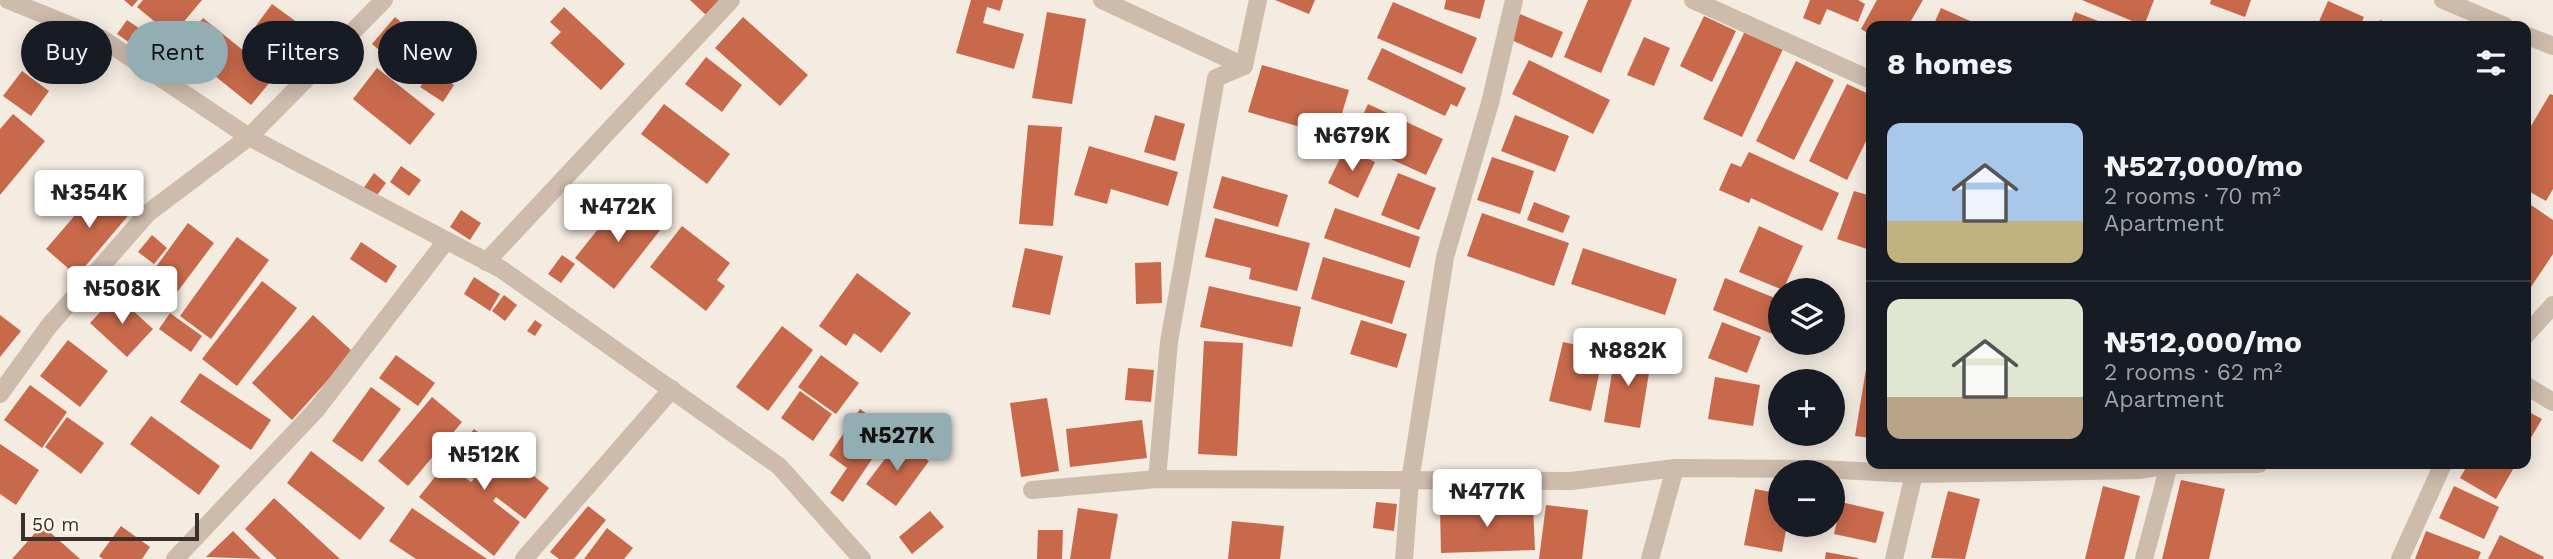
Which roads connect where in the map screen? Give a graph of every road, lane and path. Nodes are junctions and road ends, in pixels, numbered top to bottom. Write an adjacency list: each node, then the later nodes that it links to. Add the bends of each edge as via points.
1 (8, 0): 9 (street)
2 (384, 0): 15 (street)
3 (731, 0): 17 (street)
4 (1102, 0): 13 (street)
5 (1258, 0): 13 (street)
6 (1514, 0): 30 (street, via 1490,103 1445,257)
7 (1693, 0): 14 (street)
8 (2443, 0): 10 (street)
9 (39, 5): 15 (street, via 101,38)
10 (2493, 21)
11 (2531, 37): 12 (street)
12 (2553, 46)
13 (1244, 66): 29 (street, via 1216,78 1169,342)
14 (1866, 78)
15 (249, 138): 16 (street); 22 (street, via 148,213 49,326)
16 (446, 241): 17 (street); 32 (street, via 316,410)
17 (486, 262): 20 (street)
18 (2553, 305): 19 (street)
19 (2531, 329)
20 (672, 389): 33 (street); 34 (street, via 779,466)
21 (2531, 389): 23 (street)
22 (0, 394)
23 (2553, 402)
24 (1675, 468): 28 (street); 30 (street, via 1571,481); 36 (street)
25 (2147, 469): 28 (street)
26 (2168, 469): 38 (street)
27 (2441, 469): 39 (street)
28 (1914, 474): 37 (street)
29 (1157, 480): 30 (street); 31 (street)
30 (1410, 481): 35 (street)
31 (1032, 491)
32 (175, 559)
33 (524, 559)
34 (862, 559)
35 (1404, 559)
36 (1650, 559)
37 (1894, 559)
38 (2144, 559)
39 (2400, 559)

